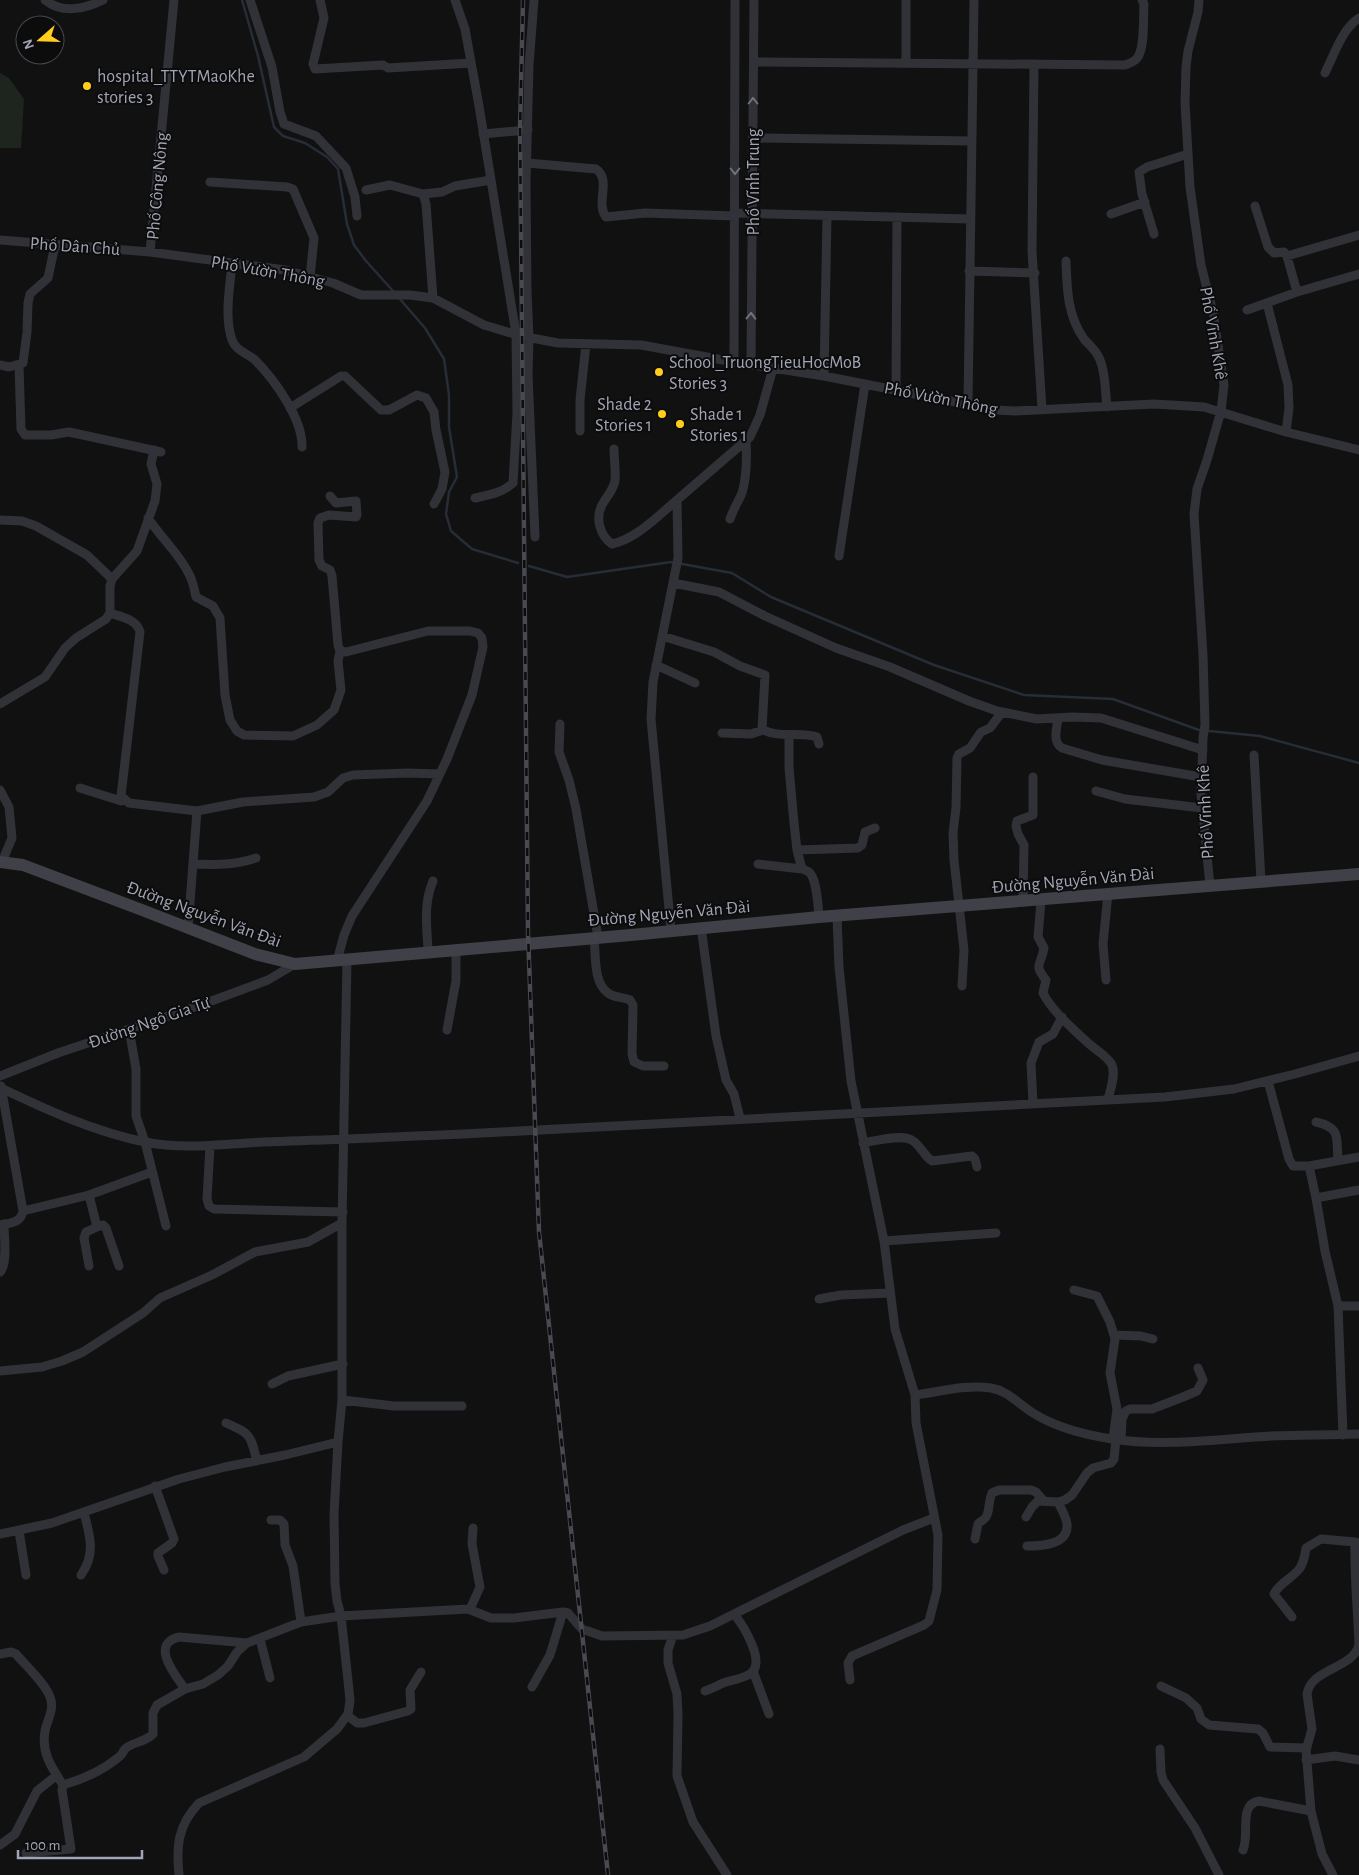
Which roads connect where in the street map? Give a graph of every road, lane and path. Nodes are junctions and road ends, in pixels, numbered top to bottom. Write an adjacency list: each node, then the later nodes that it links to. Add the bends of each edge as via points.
1 (46, 0): 2 (street, via 59,8 73,8)
2 (103, 0)
3 (174, 0): 44 (street, Phố Công Nông)
4 (250, 0): 36 (street, via 272,67 284,124 316,136 346,168 355,197)
5 (320, 0): 16 (street, via 324,18 312,64 315,69)
6 (455, 0): 16 (street, via 465,29)
7 (534, 0): 21 (street)
8 (735, 0): 35 (street, Phố Vĩnh Trung, one-way to 35)
9 (754, 0): 15 (street, Phố Vĩnh Trung)
10 (906, 0): 17 (street)
11 (974, 0): 18 (street)
12 (1142, 0): 19 (street, via 1142,46 1134,62 1125,65)
13 (1199, 0): 25 (street, Phố Vĩnh Khê, via 1186,66)
14 (1359, 18): 20 (street, via 1346,31)
15 (754, 62): 17 (street); 23 (street, Phố Vĩnh Trung, one-way to 15)
16 (471, 63): 22 (street)
17 (906, 63): 18 (street)
18 (973, 64): 19 (street); 24 (street)
19 (1034, 64): 49 (street, via 1032,252)
20 (1325, 73)
21 (528, 130): 22 (street); 26 (street)
22 (483, 134): 27 (street)
23 (753, 138): 24 (street); 33 (street, Phố Vĩnh Trung)
24 (971, 141): 39 (street)
25 (1188, 154): 31 (street, via 1139,172); 71 (street, Phố Vĩnh Khê, via 1193,215 1224,384)
26 (527, 163): 35 (street, via 600,171 606,217 644,213); 57 (street)
27 (490, 180): 30 (street); 56 (street)
28 (210, 182): 51 (street, via 293,189 314,238)
29 (366, 190): 30 (street, via 390,185)
30 (423, 194): 53 (street)
31 (1145, 202): 34 (street); 40 (street)
32 (1255, 206): 45 (street, via 1268,247 1274,253 1284,252)
33 (753, 214): 35 (street); 37 (street); 62 (street, Phố Vĩnh Trung, one-way to 33)
34 (1111, 214)
35 (734, 215): 59 (street, Phố Vĩnh Trung)
36 (356, 216)
37 (827, 216): 38 (street); 64 (street)
38 (897, 217): 39 (street); 66 (street)
39 (970, 219): 48 (street)
40 (1154, 234)
41 (1359, 235): 45 (street)
42 (0, 240): 43 (street, Phố Dân Chủ)
43 (55, 245): 44 (street, Phố Dân Chủ); 61 (street, via 48,278 30,294 23,363)
44 (150, 252): 47 (street, Phố Vườn Thông)
45 (1287, 256): 52 (street)
46 (1066, 260): 68 (street, via 1069,304 1084,339 1101,361)
47 (232, 263): 51 (street, Phố Vườn Thông); 69 (street, via 229,308 232,341 237,349 255,360)
48 (969, 271): 49 (street); 67 (street)
49 (1035, 272): 70 (street)
50 (1359, 274): 52 (street)
51 (310, 277): 53 (street, Phố Vườn Thông, via 333,282 361,295)
52 (1297, 292): 54 (street)
53 (433, 298): 56 (street, Phố Vườn Thông, via 484,325)
54 (1267, 303): 55 (street); 73 (street, via 1288,385)
55 (1247, 310)
56 (516, 334): 57 (street, Phố Vườn Thông); 79 (street, via 517,413 513,483 495,494)
57 (529, 337): 58 (street, Phố Vườn Thông, via 558,344); 85 (street)
58 (586, 344): 59 (street, Phố Vườn Thông, via 641,345); 72 (street)
59 (734, 362): 62 (street, Phố Vườn Thông)
60 (0, 365): 61 (street)
61 (18, 365): 82 (street, via 21,429 25,435 69,432 158,451 151,464 157,484)
62 (751, 365): 63 (street, Phố Vườn Thông)
63 (773, 368): 64 (street, Phố Vườn Thông); 74 (street, via 760,415)
64 (824, 376): 65 (street, Phố Vườn Thông)
65 (865, 384): 66 (street, Phố Vườn Thông); 86 (street)
66 (896, 389): 67 (street, Phố Vườn Thông)
67 (968, 403): 70 (street, Phố Vườn Thông, via 996,410)
68 (1107, 406): 70 (street, Phố Vườn Thông); 71 (street, Phố Vườn Thông, via 1154,404)
69 (290, 408): 75 (street, via 299,426); 81 (street, via 341,376 345,376 381,410 389,410 417,395 426,398 434,412 446,472)
70 (1042, 409)
71 (1221, 411): 73 (street, Phố Vườn Thông); 102 (street, Phố Vĩnh Khê, via 1197,489 1194,514 1203,655 1205,725)
72 (580, 431)
73 (1286, 432): 77 (street, Phố Vườn Thông)
74 (746, 441): 80 (street); 83 (street, via 745,479)
75 (302, 447)
76 (614, 449): 80 (street, via 615,481 601,506 601,533 606,540 612,544 621,542)
77 (1359, 450)
78 (330, 496): 91 (street, via 336,502 356,502 358,515 323,516 318,523 320,564 332,573)
79 (475, 498)
80 (678, 500): 88 (street, via 678,558)
81 (434, 504)
82 (148, 518): 87 (street, via 137,551); 91 (street, via 180,557 190,575 196,597 213,606 220,618 225,695 230,720 237,731 244,735 293,736 317,725 334,710 341,690)
83 (730, 519)
84 (0, 520): 87 (street, via 22,521 36,526 87,555)
85 (535, 537)
86 (839, 556)
87 (112, 580): 89 (street)
88 (673, 583): 90 (street); 95 (street, via 719,592 836,648)
89 (110, 613): 94 (street, via 65,648 44,677); 110 (street, via 134,622 140,632 121,796)
90 (662, 636): 92 (street); 98 (street, via 765,674)
91 (340, 651): 104 (street, via 428,631 478,633 483,647 472,695)
92 (656, 664): 93 (street); 132 (street, via 651,719)
93 (695, 683)
94 (0, 704)
95 (1002, 712): 96 (street, via 1037,719); 127 (street, via 990,728 981,732 970,748 957,758 953,833)
96 (1058, 718): 102 (street, via 1101,718); 106 (street, via 1056,741 1062,748 1102,760)
97 (560, 724): 133 (street, via 558,752 576,809)
98 (763, 730): 99 (street, via 751,734); 100 (street)
99 (722, 733)
100 (789, 735): 101 (street, via 812,735 817,737); 114 (street)
101 (819, 744)
102 (1202, 750): 106 (street, Phố Vĩnh Khê)
103 (1254, 755): 122 (street)
104 (440, 774): 112 (street, via 354,775 343,778 328,792 314,797 243,802); 136 (street, via 427,800 352,916 344,935)
105 (1033, 777): 126 (street, via 1033,814 1021,819 1016,826 1024,844)
106 (1201, 777): 111 (street, Phố Vĩnh Khê)
107 (80, 788): 110 (street)
108 (0, 790): 116 (street, via 9,807 12,838)
109 (1096, 790): 111 (street, via 1126,799)
110 (124, 800): 112 (street)
111 (1202, 808): 123 (street, Phố Vĩnh Khê)
112 (197, 811): 117 (street)
113 (875, 828): 114 (street, via 865,832 858,848)
114 (797, 850): 119 (street)
115 (256, 858): 117 (street, via 234,864)
116 (1, 862): 130 (street, Đường Nguyễn Văn Đài, via 22,865)
117 (194, 864): 130 (street)
118 (758, 864): 119 (street)
119 (802, 869): 129 (street, via 810,873 816,889)
120 (1359, 874): 122 (street, Đường Nguyễn Văn Đài)
121 (433, 881): 135 (street, via 426,908)
122 (1262, 881): 123 (street, Đường Nguyễn Văn Đài)
123 (1210, 886): 124 (street, Đường Nguyễn Văn Đài)
124 (1108, 893): 125 (street, Đường Nguyễn Văn Đài); 138 (street, via 1103,944)
125 (1041, 901): 126 (street, Đường Nguyễn Văn Đài); 140 (street, via 1038,937 1044,948 1038,971 1047,983 1043,990 1045,996)
126 (1022, 902): 127 (street, Đường Nguyễn Văn Đài)
127 (959, 907): 128 (street, Đường Nguyễn Văn Đài); 139 (street, via 964,950)
128 (837, 916): 129 (street, Đường Nguyễn Văn Đài); 150 (street, via 848,1065)
129 (819, 917): 131 (street, Đường Nguyễn Văn Đài)
130 (188, 928): 137 (street, Đường Nguyễn Văn Đài, via 255,954)
131 (701, 928): 132 (street, Đường Nguyễn Văn Đài); 151 (street, via 718,1044 726,1080 734,1094)
132 (672, 930): 133 (street, Đường Nguyễn Văn Đài)
133 (596, 938): 134 (street, Đường Nguyễn Văn Đài); 144 (street, via 598,979 602,988 615,997 630,1000 633,1005 634,1062 643,1066)
134 (456, 949): 135 (street, Đường Nguyễn Văn Đài); 142 (street, via 456,981)
135 (428, 951): 136 (street, Đường Nguyễn Văn Đài)
136 (342, 961): 137 (street, Đường Nguyễn Văn Đài); 153 (street)
137 (295, 964): 141 (street, Đường Ngô Gia Tự, via 268,980)
138 (1106, 980)
139 (962, 986)
140 (1062, 1016): 148 (street, via 1110,1061 1113,1070); 149 (street, via 1053,1034 1039,1042 1032,1057)
141 (129, 1029): 145 (street, Đường Ngô Gia Tự); 154 (street, via 136,1069 136,1116)
142 (447, 1030)
143 (1359, 1056): 146 (street)
144 (664, 1066)
145 (0, 1076)
146 (1268, 1081): 148 (street, via 1207,1093); 160 (street, via 1290,1163 1297,1167)
147 (1, 1084): 154 (street, via 50,1111); 165 (street)
148 (1108, 1100): 149 (street)
149 (1033, 1104): 150 (street)
150 (857, 1113): 151 (street); 155 (street)
151 (740, 1118): 153 (street)
152 (1316, 1122): 158 (street, via 1336,1132)
153 (344, 1140): 156 (street); 166 (street)
154 (145, 1142): 156 (street); 161 (street)
155 (863, 1143): 159 (street, via 904,1137 915,1142 932,1161 972,1156); 172 (street)
156 (210, 1146): 166 (street, via 207,1199 214,1209)
157 (1359, 1157): 158 (street)
158 (1338, 1160): 160 (street)
159 (977, 1166)
160 (1309, 1166): 164 (street)
161 (152, 1172): 163 (street); 169 (street)
162 (1359, 1190): 164 (street)
163 (89, 1195): 165 (street); 170 (street)
164 (1316, 1198): 179 (street)
165 (23, 1211): 168 (street, via 18,1220)
166 (343, 1212): 167 (street)
167 (342, 1223): 183 (street); 185 (street, via 308,1242 255,1252 160,1298 143,1313 83,1352 42,1367)
168 (2, 1225): 175 (street, via 4,1268)
169 (166, 1226)
170 (97, 1227): 173 (street, via 86,1232 84,1238); 174 (street, via 103,1225 106,1228)
171 (996, 1233): 172 (street)
172 (884, 1240): 177 (street)
173 (88, 1266)
174 (119, 1266)
175 (0, 1272)
176 (1074, 1290): 181 (street, via 1097,1296)
177 (890, 1293): 178 (street); 187 (street, via 895,1329)
178 (819, 1299)
179 (1338, 1306): 180 (street); 192 (street)
180 (1359, 1306)
181 (1114, 1335): 182 (street); 193 (street, via 1110,1373 1116,1409)
182 (1153, 1339)
183 (343, 1364): 186 (street, via 288,1376); 188 (street)
184 (1198, 1368): 193 (street, via 1203,1380 1197,1391 1152,1409 1126,1411)
185 (0, 1371)
186 (272, 1384)
187 (915, 1395): 193 (street, via 992,1388 1008,1394 1052,1423); 201 (street, via 917,1431)
188 (342, 1400): 189 (street, via 394,1406); 194 (street)
189 (462, 1406)
190 (226, 1423): 195 (street, via 250,1436)
191 (1359, 1434): 192 (street)
192 (1343, 1435): 193 (street, via 1144,1443)
193 (1116, 1439): 198 (street, via 1114,1459 1093,1468 1072,1495)
194 (338, 1442): 195 (street); 215 (street, via 334,1555)
195 (257, 1461): 196 (street)
196 (155, 1486): 199 (street); 209 (street, via 174,1539 158,1553)
197 (1044, 1501): 198 (street); 200 (street, via 1038,1501); 206 (street, via 1032,1490 998,1490 992,1493 988,1514 978,1524)
198 (1058, 1502): 208 (street, via 1066,1518 1064,1535 1045,1546)
199 (84, 1513): 204 (street); 211 (street, via 91,1549)
200 (1026, 1517)
201 (934, 1518): 214 (street, via 903,1530); 225 (street, via 938,1535 937,1590 929,1621 852,1656 848,1664)
202 (271, 1520): 217 (street, via 280,1520 284,1524 285,1545 293,1566)
203 (473, 1528): 212 (street, via 472,1544 480,1587)
204 (19, 1531): 205 (street); 210 (street)
205 (0, 1534)
206 (975, 1539)
207 (1357, 1543): 216 (street, via 1321,1539 1306,1548 1300,1568 1275,1592); 232 (street, via 1358,1651 1318,1677 1308,1689 1312,1729)
208 (1027, 1546)
209 (164, 1570)
210 (26, 1575)
211 (81, 1575)
212 (470, 1609): 213 (street, via 490,1618); 215 (street)
213 (563, 1612): 218 (street, via 568,1613 582,1629 602,1636); 227 (street, via 550,1655)
214 (734, 1614): 218 (street, via 695,1632); 222 (street, via 753,1648 756,1662)
215 (341, 1616): 217 (street); 231 (street, via 350,1701)
216 (1292, 1617)
217 (301, 1622): 219 (street)
218 (672, 1635): 243 (street, via 668,1663 678,1715 677,1776 693,1822)
219 (260, 1639): 220 (street); 224 (street)
220 (247, 1643): 228 (street, via 218,1675); 228 (street, via 179,1637 172,1640 166,1650 167,1662)
221 (0, 1654): 236 (street, via 16,1654 51,1698 44,1746 47,1760)
222 (753, 1671): 229 (street); 230 (street)
223 (421, 1672): 231 (street, via 410,1690 411,1709 364,1723 357,1723)
224 (270, 1678)
225 (850, 1680)
226 (1161, 1686): 232 (street, via 1186,1698 1209,1725 1258,1729 1270,1746)
227 (532, 1687)
228 (185, 1689): 237 (street, via 158,1704 153,1713 154,1734 127,1748 97,1772)
229 (705, 1691)
230 (769, 1714)
231 (347, 1715): 242 (street, via 337,1729 304,1757 199,1803 188,1815 181,1831)
232 (1307, 1748): 234 (street)
233 (1160, 1749): 244 (street, via 1163,1780 1195,1828)
234 (1306, 1760): 235 (street, via 1335,1756); 238 (street)
235 (1359, 1760)
236 (57, 1775): 237 (street); 239 (street, via 37,1791 15,1834)
237 (64, 1785): 241 (street, via 62,1790 71,1849)
238 (1311, 1811): 240 (street, via 1260,1801 1252,1803 1247,1810); 245 (street, via 1322,1854)
239 (0, 1845)
240 (1243, 1850)
241 (26, 1853)
242 (179, 1875)
243 (727, 1875)
244 (1219, 1875)
245 (1333, 1875)

